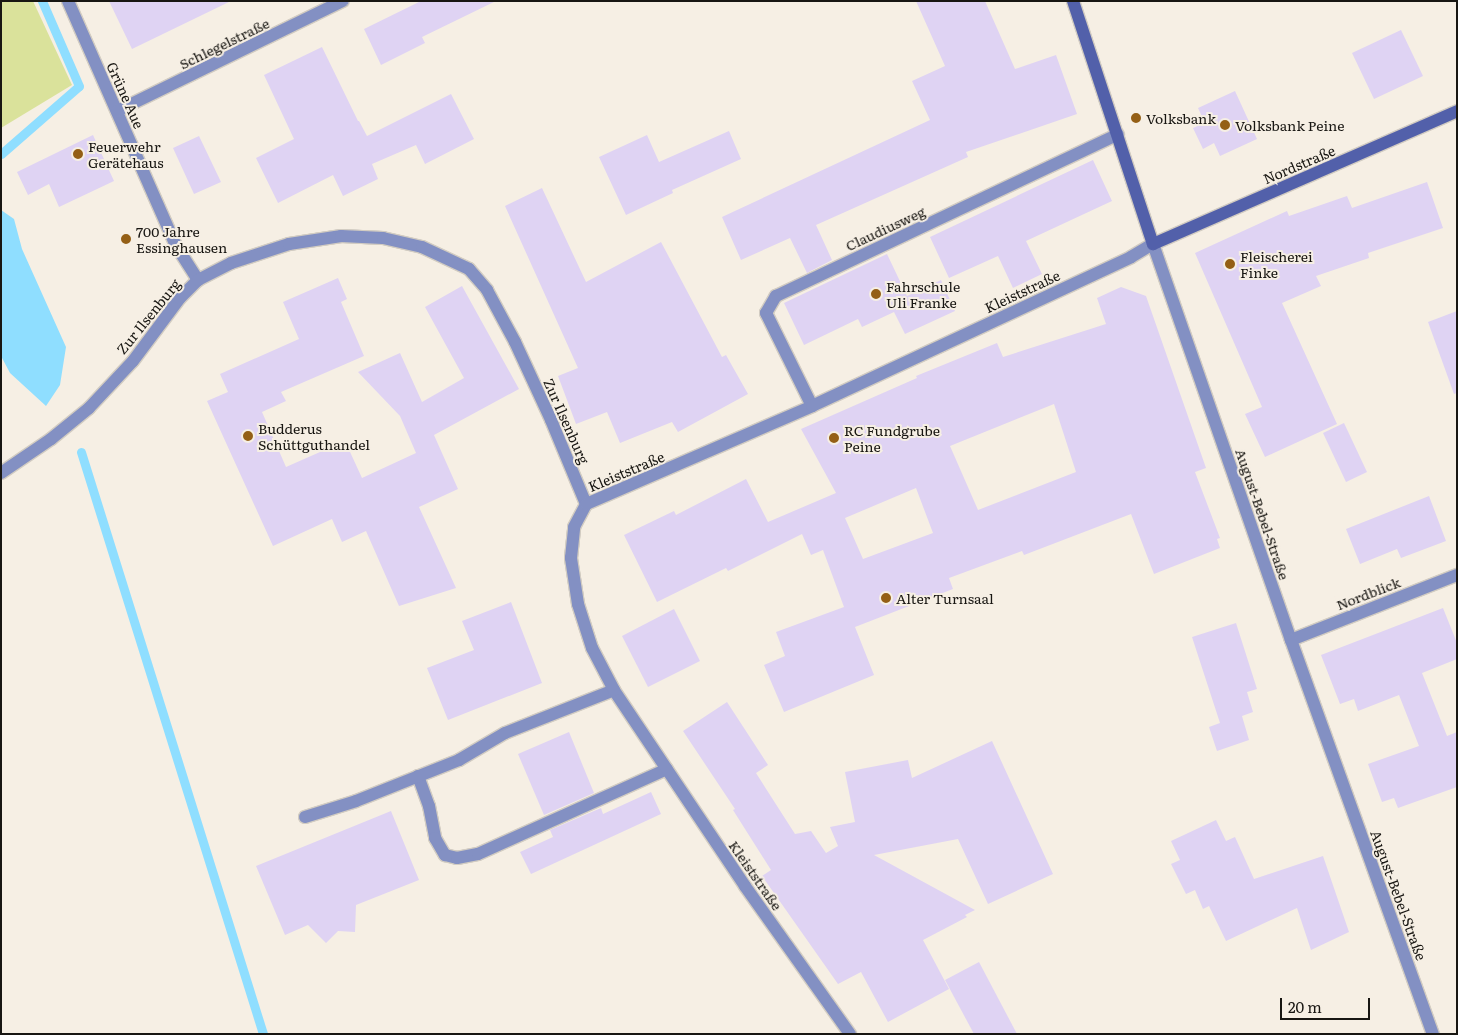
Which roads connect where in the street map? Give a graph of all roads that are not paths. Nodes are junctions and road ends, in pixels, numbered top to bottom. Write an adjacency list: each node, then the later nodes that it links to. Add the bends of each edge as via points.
1 (68, 1): 4 (street, Grüne Aue)
2 (343, 1): 4 (street, Schlegelstraße)
3 (1073, 1): 6 (street, August-Bebel-Straße)
4 (117, 111): 8 (street, Grüne Aue, via 175,244)
5 (1457, 111): 7 (street, Nordstraße)
6 (1118, 134): 7 (street, August-Bebel-Straße); 9 (street, Claudiusweg, via 776,296 766,313)
7 (1153, 244): 9 (street, Kleiststraße); 13 (street, August-Bebel-Straße)
8 (198, 280): 10 (street, Zur Ilsenburg, via 180,298 133,361 89,408); 11 (street, Zur Ilsenburg, via 231,263 289,244 341,236 383,238 422,246 469,269 488,290 515,342)
9 (812, 406): 11 (street, Kleiststraße)
10 (1, 473)
11 (586, 504): 14 (street, Kleiststraße, via 574,527 571,558 578,604 592,648)
12 (1457, 575): 13 (street, Nordblick)
13 (1291, 640): 19 (street, August-Bebel-Straße)
14 (614, 690): 15 (street, Kleiststraße); 16 (street, via 505,733 459,760)
15 (667, 769): 16 (street, via 478,854 456,858 445,855 436,838); 18 (street, Kleiststraße)
16 (418, 776): 17 (street)
17 (305, 818)
18 (850, 1034)
19 (1433, 1034)

